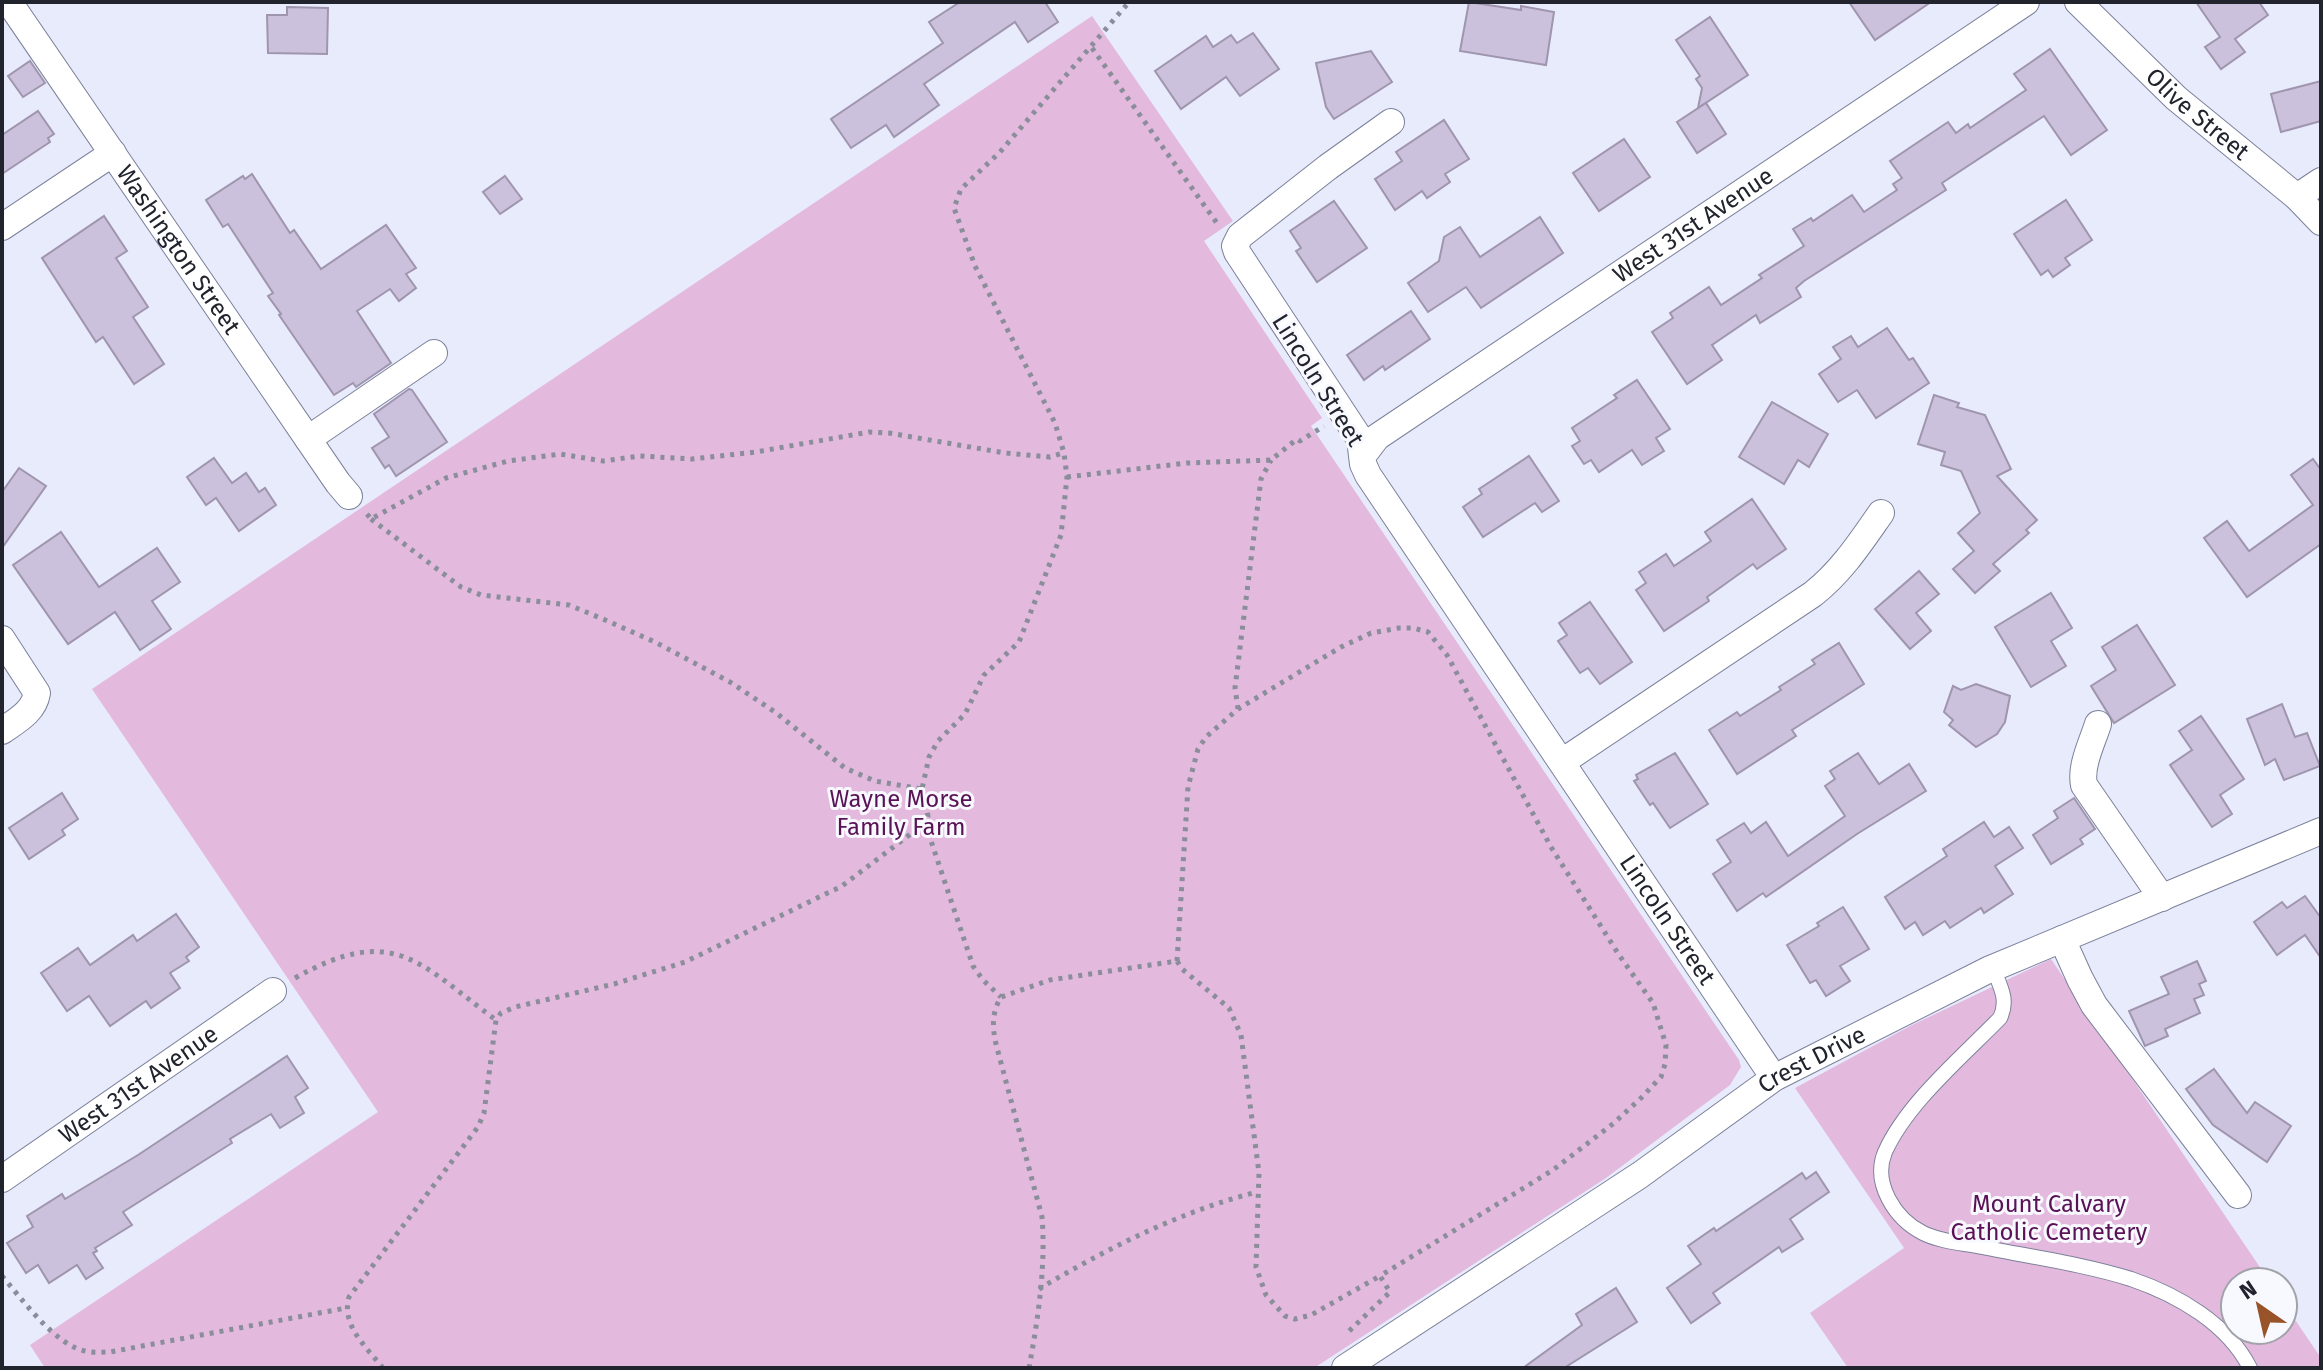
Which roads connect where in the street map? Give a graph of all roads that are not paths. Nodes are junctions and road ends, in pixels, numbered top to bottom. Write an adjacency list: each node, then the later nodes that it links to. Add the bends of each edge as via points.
1 (9, 2): 5 (street, Washington Street)
2 (2026, 2): 12 (street, West 31st Avenue, via 1377,437)
3 (2078, 2): 7 (street, Olive Street, via 2176,98)
4 (1391, 122): 12 (street, Lincoln Street, via 1240,236 1235,246 1360,439)
5 (113, 153): 9 (street); 11 (street, Washington Street)
6 (2321, 181): 7 (street)
7 (2297, 197): 8 (street, Olive Street)
8 (2321, 222)
9 (2, 227)
10 (434, 353): 11 (street)
11 (308, 439): 13 (street, Washington Street)
12 (1364, 454): 18 (street, Lincoln Street, via 1368,475)
13 (349, 496)
14 (1881, 513): 18 (street, via 1848,561 1822,587)
15 (2, 639): 17 (street, via 36,688 37,698)
16 (2098, 724): 20 (street, via 2084,785)
17 (2, 731)
18 (1562, 762): 24 (street, Lincoln Street)
19 (2321, 831): 20 (street, Crest Drive)
20 (2162, 898): 21 (street, Crest Drive)
21 (2062, 939): 22 (street, Crest Drive); 26 (street, via 2094,1005)
22 (1993, 968): 24 (street, Crest Drive); 28 (lane, via 2006,1003 2000,1018 1896,1133 1882,1161 1888,1198 1907,1222 1933,1237 2105,1272 2167,1294 2226,1334)
23 (273, 991): 25 (street, West 31st Avenue)
24 (1774, 1078): 27 (street, Crest Drive, via 1640,1175)
25 (2, 1179)
26 (2238, 1195)
27 (1345, 1368)
28 (2251, 1368)

